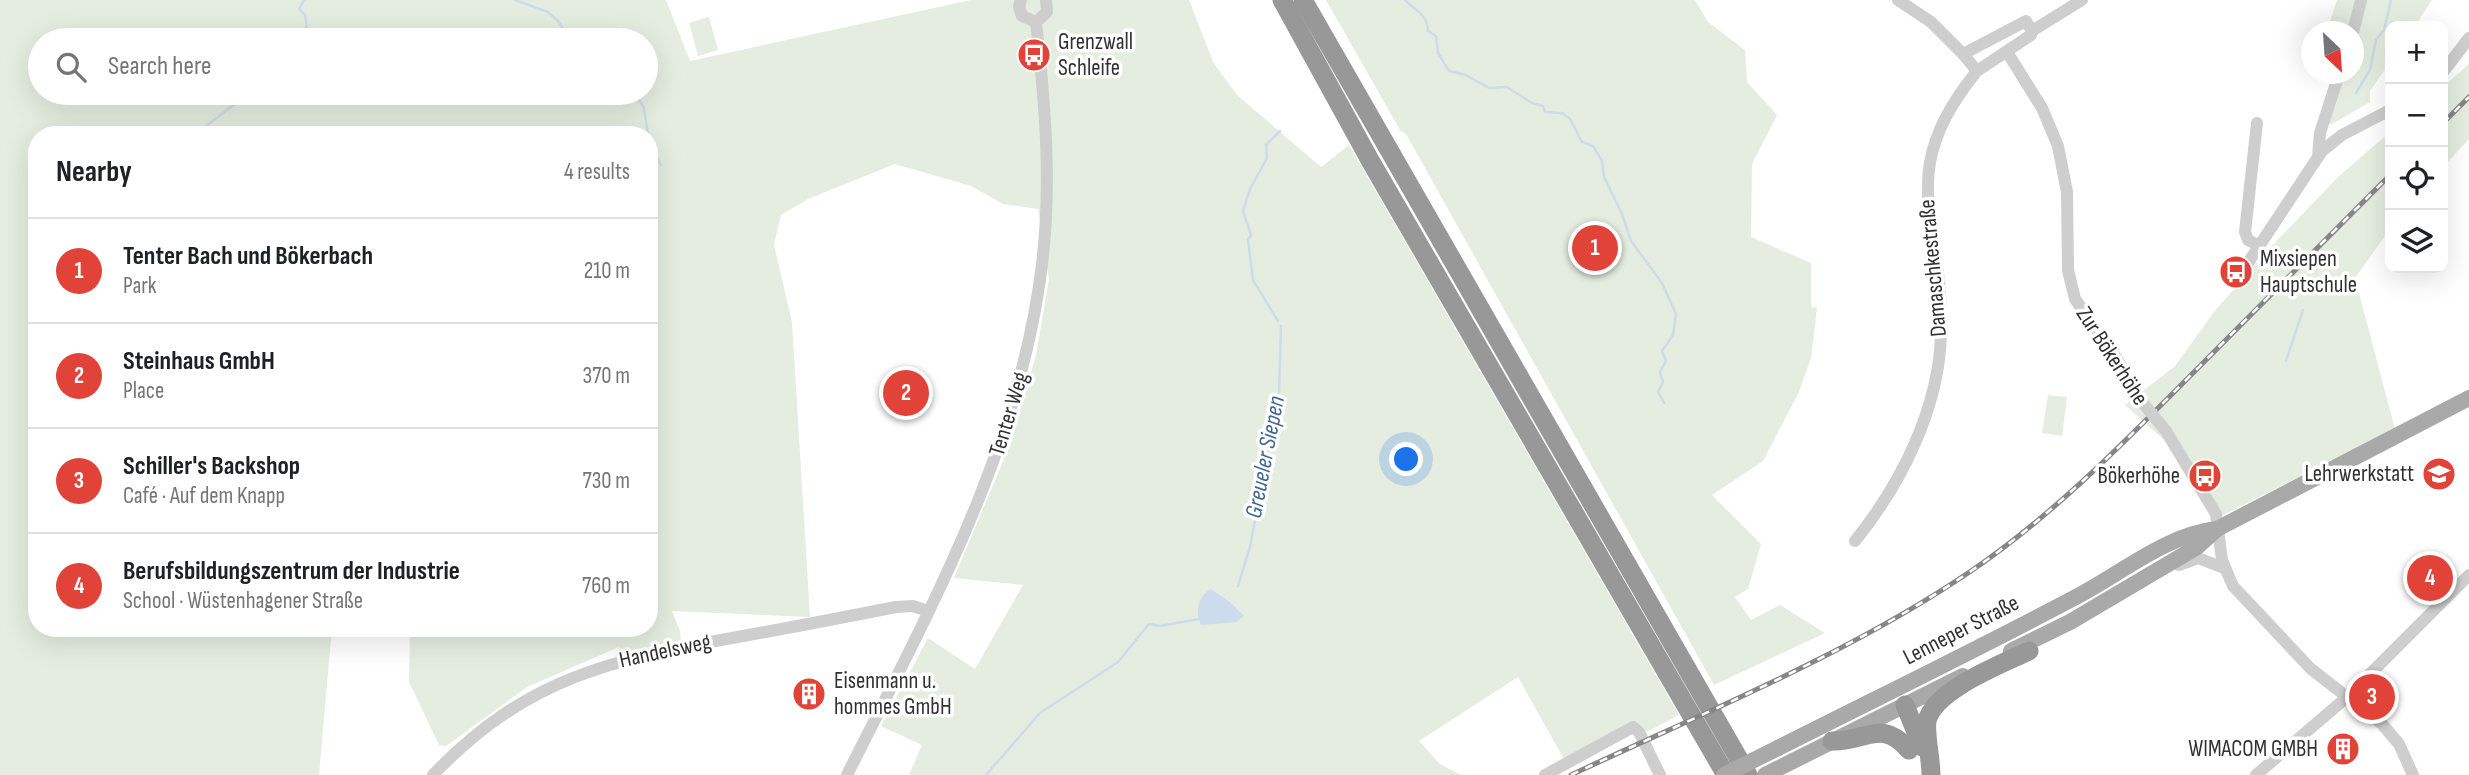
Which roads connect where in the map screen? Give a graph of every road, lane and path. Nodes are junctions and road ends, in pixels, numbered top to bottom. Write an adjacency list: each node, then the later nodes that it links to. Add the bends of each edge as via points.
1 (1021, 0): 9 (street, via 1022,16)
2 (1046, 0): 9 (street, via 1047,12)
3 (1282, 0): 38 (highway)
4 (1303, 0): 39 (highway)
5 (1898, 0): 13 (street, via 1931,22)
6 (2082, 0): 10 (street)
7 (2361, 0): 8 (street)
8 (2356, 21)
9 (1036, 22): 28 (street, Tenter Weg, via 1048,172 1042,265 1032,327 993,468)
10 (2032, 31): 12 (street, Damaschkestraße); 13 (street, via 2023,21)
11 (2469, 38): 14 (street)
12 (2007, 52): 15 (street, Damaschkestraße); 23 (street, Zur Bökerhöhe, bridge, via 2042,108 2060,153 2067,192 2069,279 2075,299 2166,432 2211,505)
13 (1963, 54): 15 (street)
14 (2448, 65)
15 (1978, 71): 24 (street, Damaschkestraße, via 1947,112 1928,171 1928,212 1941,311 1930,401 1896,482)
16 (2336, 84): 19 (street, via 2319,133)
17 (2385, 113): 19 (street, via 2342,135)
18 (2257, 123): 20 (street, via 2245,232 2248,240)
19 (2318, 157): 20 (street)
20 (2260, 246): 21 (street)
21 (2238, 278)
22 (2469, 398): 23 (main road, Lenneper Straße)
23 (2217, 529): 25 (street, Zur Bökerhöhe); 26 (main road, Lenneper Straße, via 2197,547); 31 (main road, Lenneper Straße, via 2185,537)
24 (1854, 541)
25 (2224, 568): 26 (street, via 2198,558); 30 (street, via 2240,595 2290,650)
26 (2156, 570): 29 (main road, Lenneper Straße)
27 (2469, 575): 30 (street)
28 (928, 611): 34 (street, Handelsweg, via 895,607 606,664 508,711); 35 (street, Tenter Weg)
29 (2033, 644): 31 (main road, Lenneper Straße); 42 (highway, via 1951,690 1935,705 1927,727)
30 (2347, 697): 43 (street); 44 (street, via 2392,734)
31 (1898, 701): 32 (main road, Lenneper Straße); 33 (highway); 38 (main road, Lenneper Straße, bridge, via 1778,748); 42 (highway)
32 (1832, 741): 33 (highway, via 1846,742 1879,732 1891,735); 40 (main road, Lenneper Straße)
33 (1909, 750): 41 (highway)
34 (433, 775)
35 (847, 775)
36 (1545, 775): 37 (street, via 1633,727)
37 (1660, 775)
38 (1725, 775)
39 (1748, 775)
40 (1765, 775)
41 (1921, 775)
42 (1931, 775)
43 (2256, 775)
44 (2413, 775)

